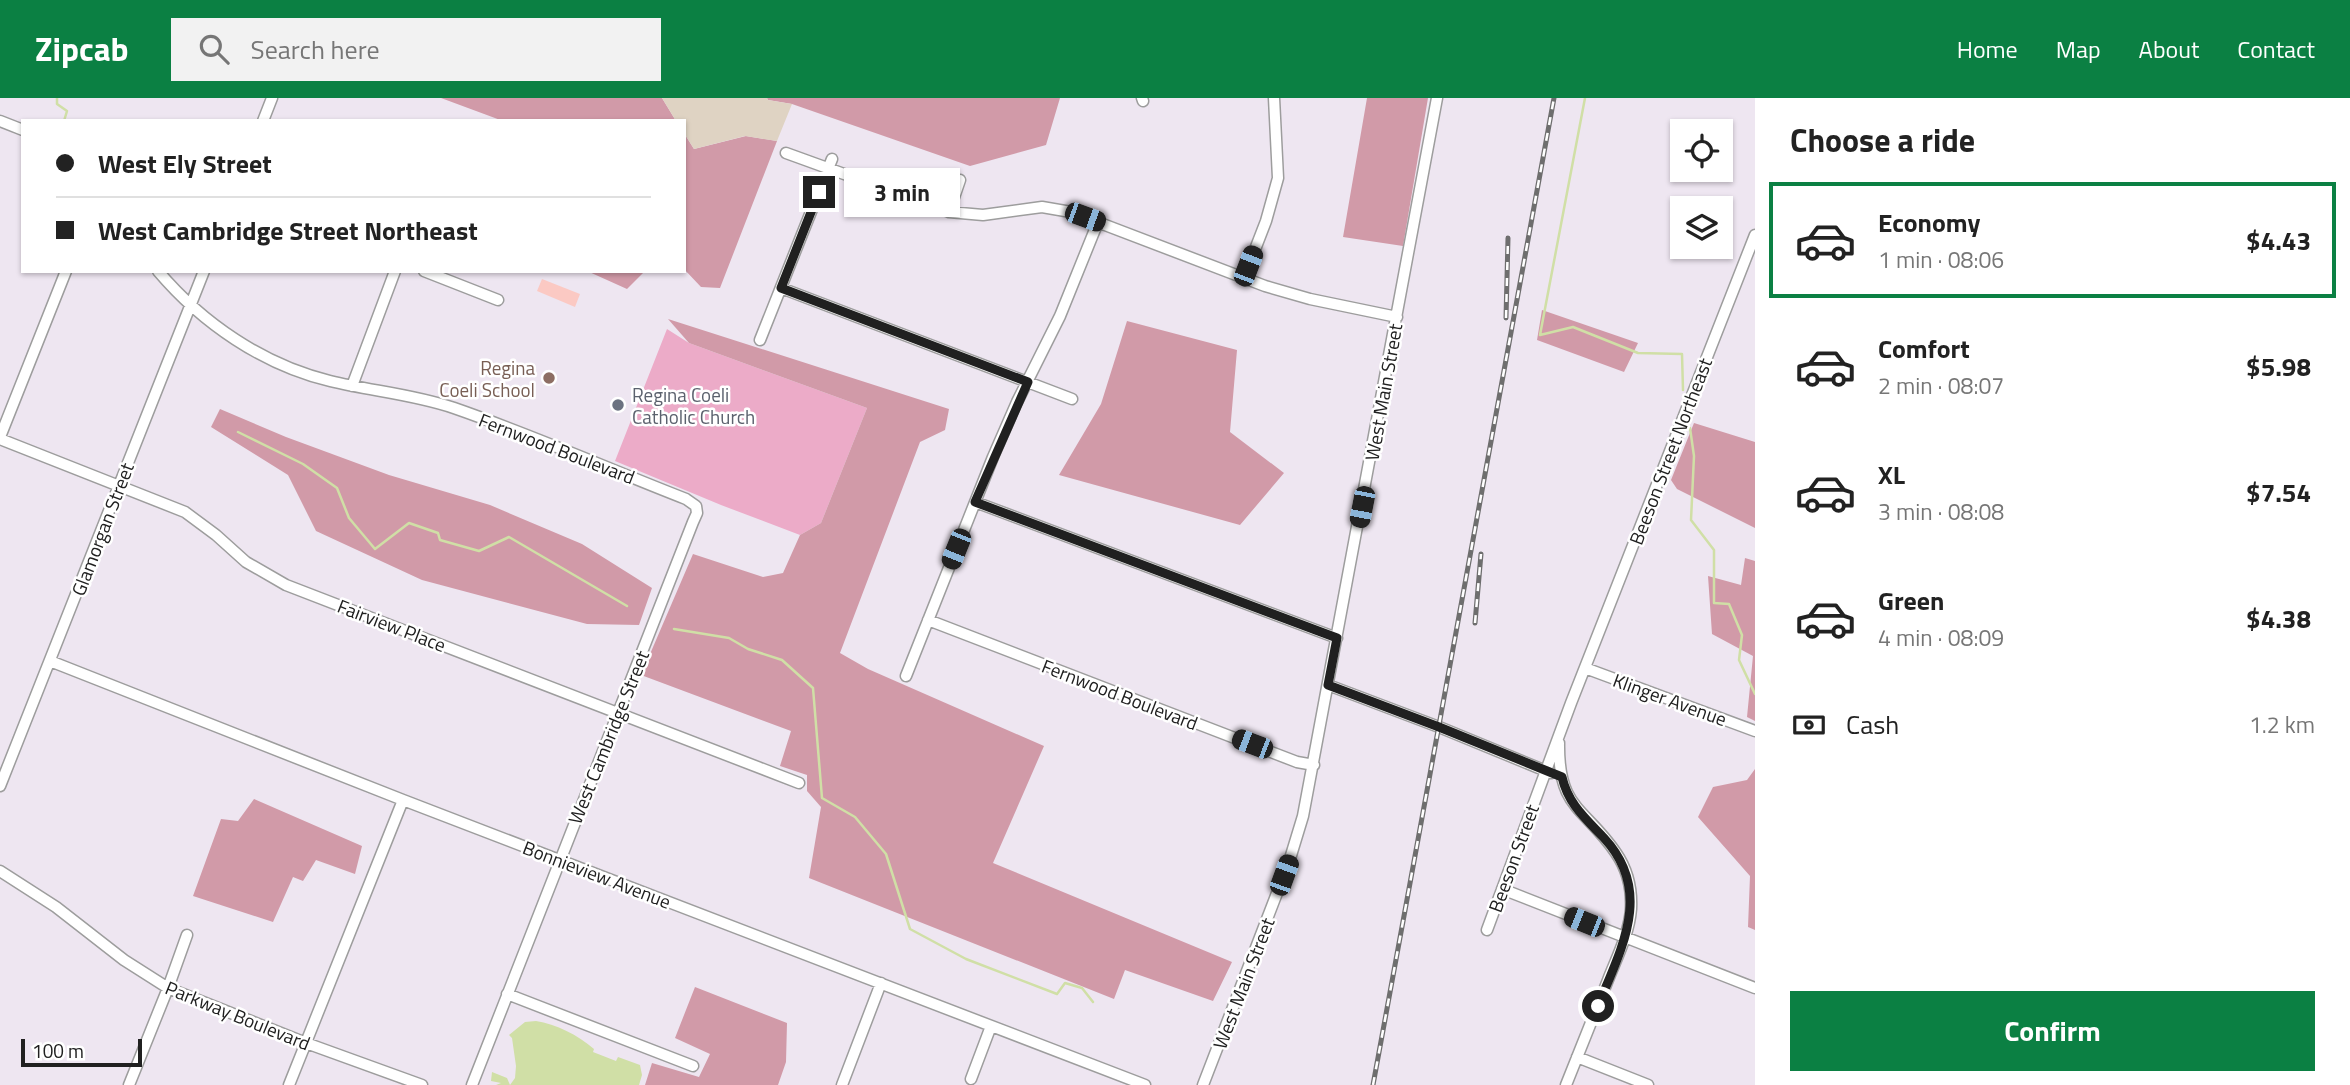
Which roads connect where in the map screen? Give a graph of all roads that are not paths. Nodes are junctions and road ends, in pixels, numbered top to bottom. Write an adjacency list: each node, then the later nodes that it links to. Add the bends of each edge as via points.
1 (272, 98): 4 (street)
2 (1274, 98): 18 (street, via 1275,191)
3 (1437, 98): 22 (street, West Main Street)
4 (264, 119)
5 (0, 121): 6 (street)
6 (21, 129)
7 (786, 152): 8 (street)
8 (830, 164): 10 (street); 19 (street)
9 (960, 180): 10 (street)
10 (949, 212): 11 (street, via 983,215 1048,207)
11 (1098, 222): 18 (street); 24 (street)
12 (1755, 235): 34 (street, Beeson Street Northeast)
13 (65, 273): 27 (street)
14 (160, 273): 21 (street, Fernwood Boulevard)
15 (203, 273): 21 (street, Glamorgan Street)
16 (394, 273): 25 (street)
17 (429, 273): 20 (street)
18 (1244, 278): 22 (street, via 1310,299)
19 (781, 288): 23 (street); 24 (street)
20 (498, 300)
21 (190, 305): 25 (street, Fernwood Boulevard, via 265,356 318,378); 28 (street, Glamorgan Street)
22 (1397, 317): 32 (street, West Main Street)
23 (760, 340)
24 (1028, 382): 26 (street); 29 (street)
25 (352, 386): 30 (street, Fernwood Boulevard, via 455,408)
26 (1072, 399)
27 (0, 438): 28 (street, Fairview Place)
28 (118, 485): 33 (street, Glamorgan Street); 37 (street, Fairview Place, via 185,512 246,562 279,581)
29 (975, 502): 31 (street); 32 (street)
30 (696, 506): 37 (street, West Cambridge Street)
31 (928, 620): 35 (street); 40 (street, Fernwood Boulevard)
32 (1337, 638): 36 (street, West Main Street)
33 (50, 661): 44 (street, Glamorgan Street); 45 (street, Bonnieview Avenue)
34 (1585, 668): 38 (street, Klinger Avenue); 39 (street, Beeson Street)
35 (906, 676)
36 (1328, 685): 40 (street, West Main Street); 41 (street)
37 (617, 713): 43 (street, Fairview Place); 46 (street, West Cambridge Street)
38 (1755, 731)
39 (1560, 732): 41 (street, Beeson Street); 42 (street)
40 (1314, 765): 67 (street, West Main Street, via 1293,851)
41 (1546, 771): 42 (street); 48 (street, Beeson Street)
42 (1562, 777): 51 (street, via 1572,804 1624,867 1631,896)
43 (799, 783)
44 (0, 786)
45 (403, 800): 46 (street, Bonnieview Avenue); 57 (street)
46 (559, 860): 52 (street, Bonnieview Avenue); 55 (street, West Cambridge Street)
47 (0, 871): 53 (street, Parkway Boulevard)
48 (1502, 889): 49 (street, Beeson Street); 51 (street)
49 (1487, 930)
50 (187, 935): 53 (street)
51 (1625, 938): 54 (street); 58 (street)
52 (881, 983): 56 (street, Bonnieview Avenue); 65 (street)
53 (168, 988): 57 (street, Parkway Boulevard); 61 (street)
54 (1755, 988)
55 (507, 994): 59 (street); 64 (street, West Cambridge Street)
56 (991, 1026): 60 (street); 66 (street, Bonnieview Avenue)
57 (306, 1043): 62 (street); 63 (street, Parkway Boulevard)
58 (1577, 1057): 68 (street); 69 (street)
59 (693, 1066)
60 (971, 1079)
61 (129, 1085)
62 (289, 1085)
63 (422, 1085)
64 (472, 1085)
65 (842, 1085)
66 (1145, 1085)
67 (1203, 1085)
68 (1566, 1085)
69 (1648, 1085)

